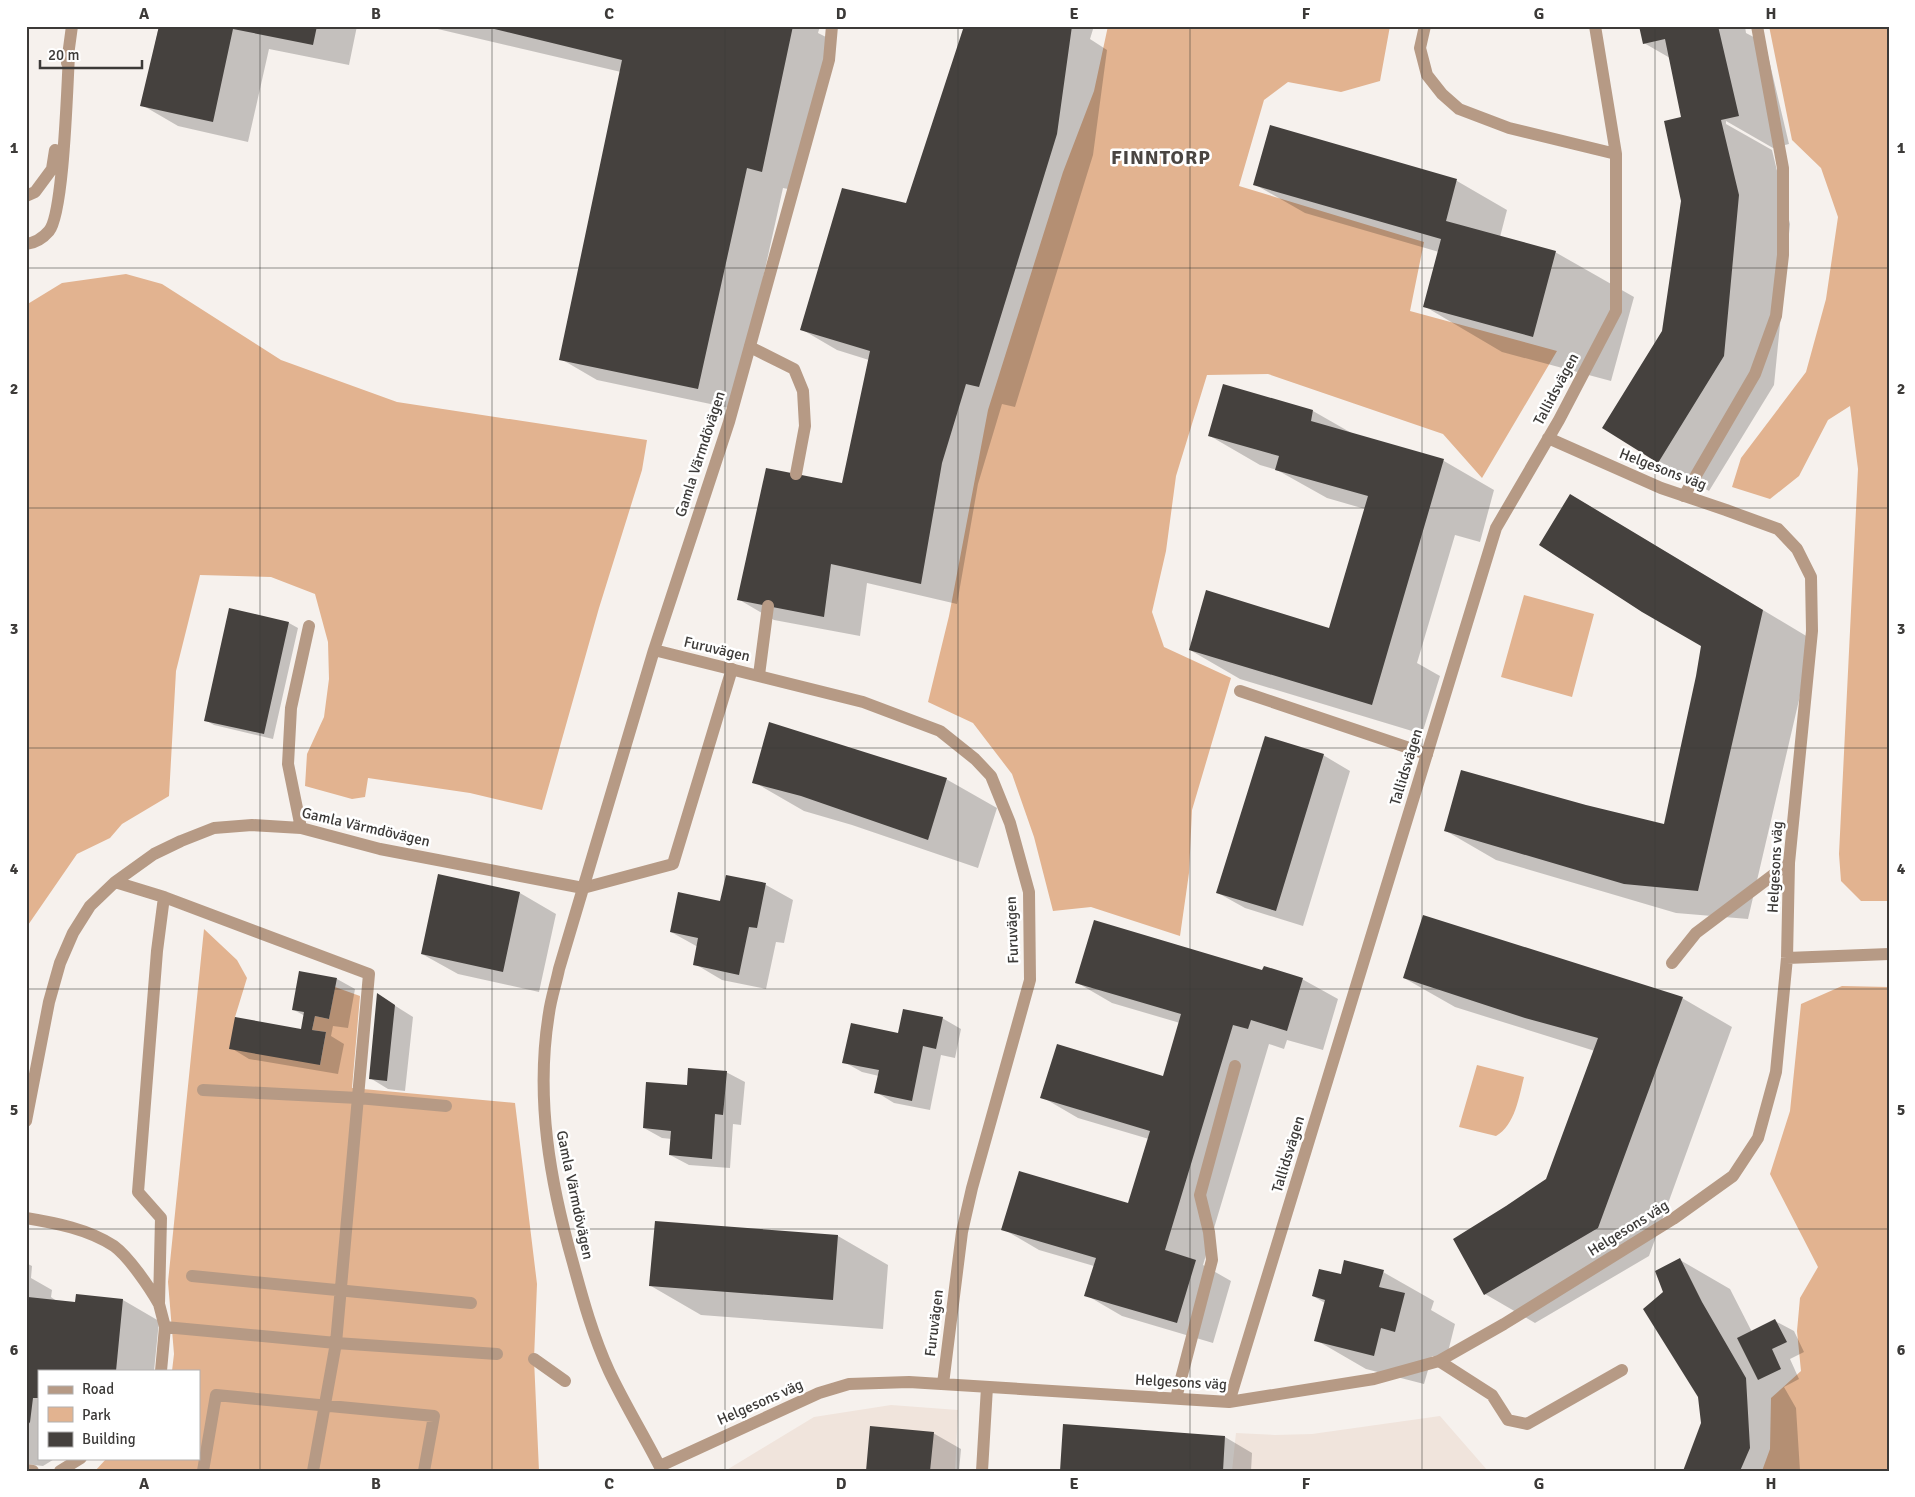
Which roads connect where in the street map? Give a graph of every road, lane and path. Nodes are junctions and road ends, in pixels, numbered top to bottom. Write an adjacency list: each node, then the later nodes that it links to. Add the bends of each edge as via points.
1 (72, 26): 6 (street)
2 (832, 26): 10 (street, Gamla Värmdövägen, via 829,60)
3 (1425, 26): 7 (street, via 1420,48 1427,76 1460,109 1508,128)
4 (1596, 26): 7 (street, Tallidsvägen)
5 (1757, 26): 13 (street, via 1783,168 1783,255 1776,316 1755,374)
6 (69, 56): 8 (street, via 52,169 35,192); 9 (street, via 58,205 50,230 35,243)
7 (1616, 154): 11 (street, Tallidsvägen, via 1616,311)
8 (26, 196)
9 (26, 244)
10 (750, 347): 12 (street, via 794,369 803,391 805,426); 16 (street, Gamla Värmdövägen)
11 (1548, 438): 13 (street, Helgesons väg); 20 (street, Tallidsvägen, via 1496,528)
12 (796, 474)
13 (1684, 496): 22 (street, Helgesons väg, via 1778,529 1797,549 1812,577 1812,631)
14 (768, 606): 18 (street)
15 (308, 626): 21 (street, via 291,708 288,764)
16 (654, 650): 17 (street, Furuvägen); 24 (street, Gamla Värmdövägen)
17 (732, 669): 18 (street, Furuvägen); 24 (street, via 673,864)
18 (759, 676): 47 (street, Furuvägen, via 862,702 940,730 991,776 1010,823 1028,892 1030,980 964,1224)
19 (1240, 691): 20 (street)
20 (1427, 754): 50 (street, Tallidsvägen)
21 (301, 828): 23 (street, Gamla Värmdövägen, via 252,825 214,828 154,854); 24 (street, Gamla Värmdövägen, via 380,848)
22 (1789, 863): 27 (street, Helgesons väg); 28 (street, via 1696,933)
23 (115, 882): 25 (street); 33 (street, Gamla Värmdövägen, via 90,906 60,962)
24 (583, 888): 53 (street, Gamla Värmdövägen, via 549,1014 544,1076 549,1162 585,1310 609,1370)
25 (164, 896): 31 (street, via 369,974); 38 (street, via 138,1192 161,1218)
26 (1889, 954): 27 (street)
27 (1787, 958): 43 (street, Helgesons väg, via 1776,1072 1758,1138 1733,1176 1674,1219)
28 (1672, 963)
29 (1235, 1066): 49 (street, via 1200,1195 1212,1260)
30 (203, 1090): 31 (street)
31 (358, 1098): 32 (street); 36 (street)
32 (446, 1106)
33 (26, 1121)
34 (26, 1218): 38 (street, via 81,1229 115,1247)
35 (192, 1276): 36 (street)
36 (341, 1291): 37 (street); 40 (street)
37 (471, 1303)
38 (159, 1304): 39 (street)
39 (165, 1327): 40 (street); 44 (street)
40 (336, 1343): 41 (street); 51 (street)
41 (497, 1354)
42 (534, 1359): 46 (street)
43 (1439, 1361): 45 (street, via 1492,1395 1508,1420 1527,1424); 50 (street, Helgesons väg, via 1374,1379)
44 (161, 1370)
45 (1622, 1370)
46 (565, 1381)
47 (943, 1384): 48 (street, Helgesons väg); 53 (street, Helgesons väg, via 849,1384 819,1393)
48 (987, 1387): 49 (street, Helgesons väg); 60 (street)
49 (1176, 1398): 50 (street, Helgesons väg)
50 (1229, 1402)
51 (325, 1405): 57 (street, via 216,1395); 58 (street); 59 (street, via 434,1416)
52 (78, 1460): 56 (street)
53 (661, 1468)
54 (26, 1470): 55 (street)
55 (33, 1471)
56 (60, 1471)
57 (203, 1471)
58 (313, 1471)
59 (424, 1471)
60 (982, 1471)

